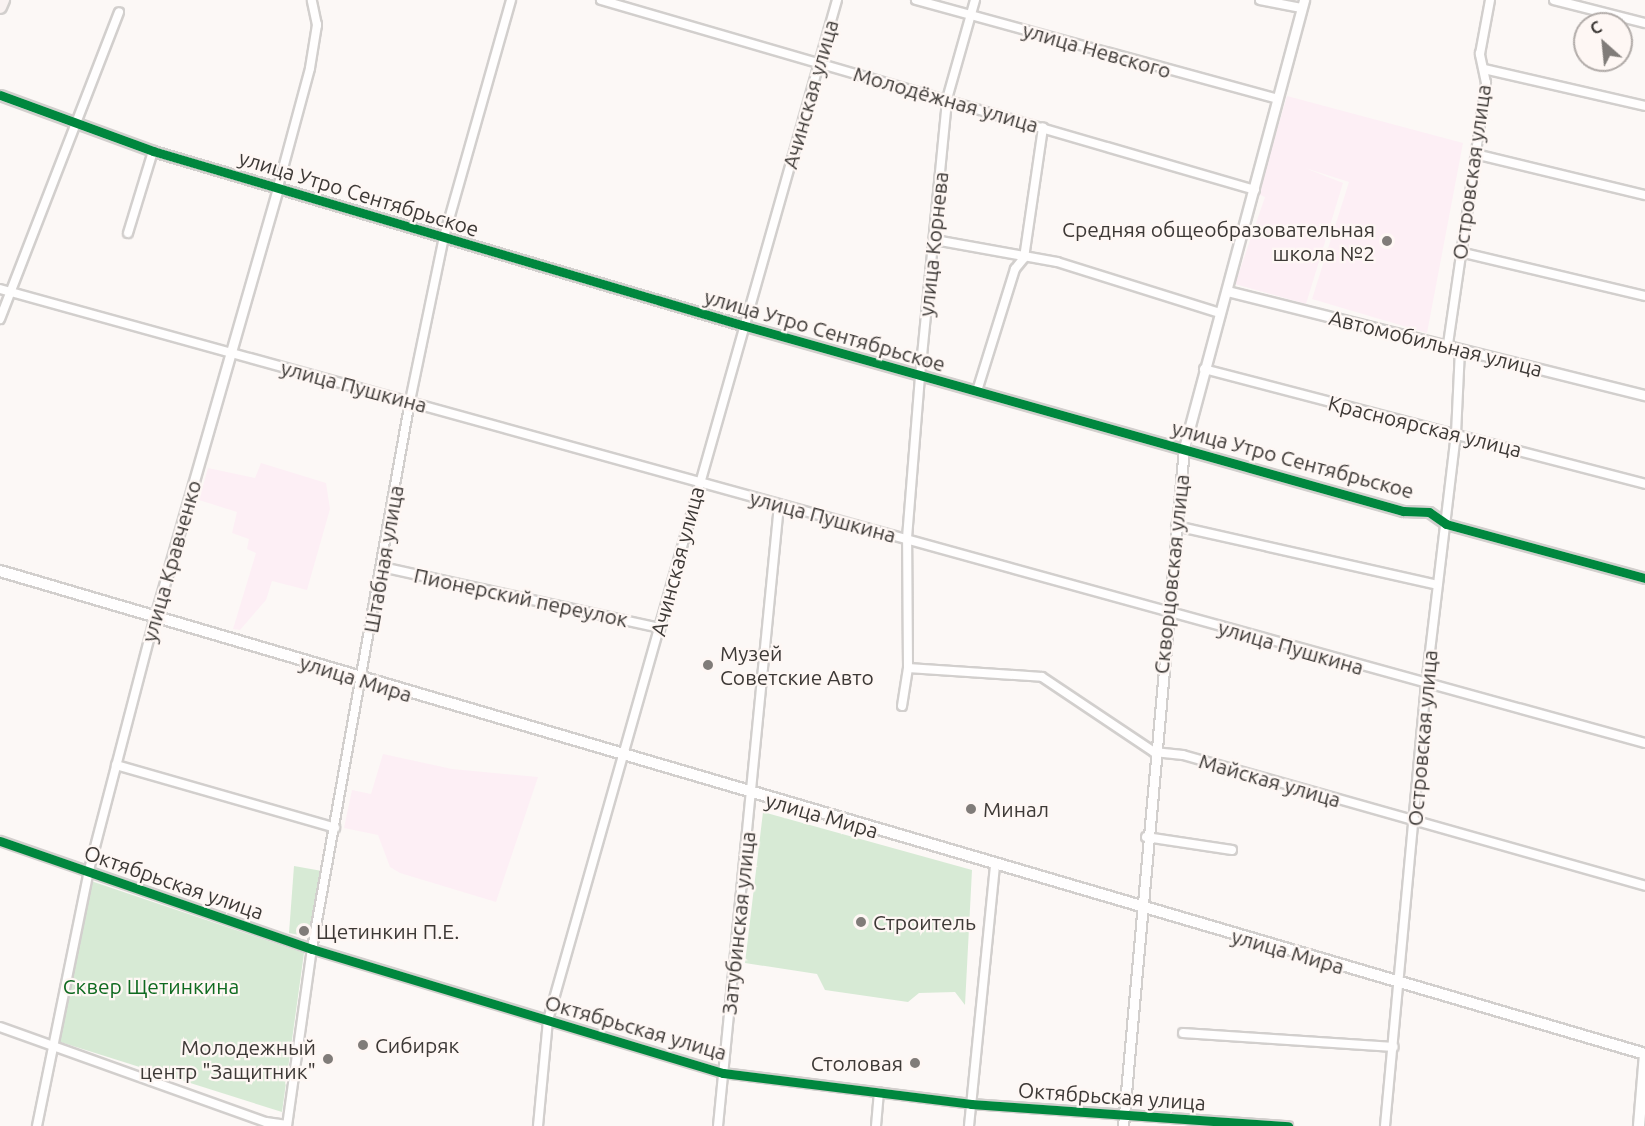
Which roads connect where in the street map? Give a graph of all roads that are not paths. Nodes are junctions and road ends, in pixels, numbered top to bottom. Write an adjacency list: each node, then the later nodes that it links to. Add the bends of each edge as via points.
1 (3, 0): 12 (main road)
2 (511, 0): 30 (street, Штабная улица)
3 (601, 0): 16 (street, Молодёжная улица)
4 (837, 0): 16 (street, Ачинская улица)
5 (916, 0): 14 (street, улица Невского)
6 (975, 0): 14 (street, улица Корнева)
7 (1260, 0): 11 (street)
8 (1490, 0): 17 (street, Островская улица, via 1480,54)
9 (1554, 0): 15 (street)
10 (312, 1): 26 (street, улица Кравченко, via 317,25 310,68)
11 (1302, 4): 20 (street, Скворцовская улица)
12 (0, 7)
13 (119, 12): 22 (street)
14 (971, 14): 19 (street, улица Корнева); 20 (street, улица Невского)
15 (1645, 23)
16 (820, 62): 19 (street, Молодёжная улица); 40 (street, Ачинская улица)
17 (1484, 69): 21 (street); 25 (street, Островская улица)
18 (0, 94): 22 (street, улица Утро Сентябрьское)
19 (947, 99): 23 (street, Молодёжная улица); 31 (street, улица Корнева)
20 (1277, 99): 27 (street, Скворцовская улица)
21 (1645, 106)
22 (75, 126): 24 (street, улица Утро Сентябрьское); 36 (street)
23 (1043, 127): 27 (street, Молодёжная улица); 33 (street)
24 (153, 151): 26 (street, улица Утро Сентябрьское); 29 (street)
25 (1475, 154): 28 (street); 32 (street, Островская улица)
26 (278, 187): 30 (street, улица Утро Сентябрьское); 43 (street, улица Кравченко)
27 (1255, 190): 35 (street, Скворцовская улица)
28 (1645, 195)
29 (128, 232)
30 (444, 237): 40 (street, улица Утро Сентябрьское); 48 (street, Штабная улица)
31 (935, 240): 33 (street); 45 (street, улица Корнева)
32 (1460, 252): 37 (street); 41 (street, Островская улица)
33 (1024, 258): 38 (street, via 1057,262); 46 (street, via 1015,269)
34 (0, 289): 36 (street, улица Пушкина)
35 (1227, 291): 38 (street, Скворцовская улица); 41 (street, Автомобильная улица)
36 (11, 292): 39 (street); 43 (street, улица Пушкина)
37 (1645, 296)
38 (1220, 313): 44 (street, Скворцовская улица)
39 (0, 319)
40 (742, 325): 45 (street, улица Утро Сентябрьское); 51 (street, Ачинская улица)
41 (1448, 344): 42 (street, Автомобильная улица)
42 (1460, 350): 47 (street, Автомобильная улица); 49 (street, Островская улица)
43 (229, 353): 48 (street, улица Пушкина); 62 (street, улица Кравченко)
44 (1204, 369): 49 (street, Красноярская улица); 50 (street, Скворцовская улица)
45 (920, 376): 46 (street, улица Утро Сентябрьское); 56 (street, улица Корнева)
46 (977, 392): 50 (street, улица Утро Сентябрьское)
47 (1645, 395)
48 (410, 401): 51 (street, улица Пушкина); 57 (street, Штабная улица)
49 (1456, 434): 52 (street, Красноярская улица); 54 (street, Островская улица)
50 (1184, 448): 54 (street, улица Утро Сентябрьское, via 1403,510 1429,512); 55 (street, Скворцовская улица)
51 (698, 481): 53 (street, улица Пушкина); 63 (street, Ачинская улица)
52 (1645, 484)
53 (779, 505): 56 (street, улица Пушкина); 72 (street, Затубинская улица)
54 (1446, 524): 59 (street, улица Утро Сентябрьское); 60 (street, Островская улица)
55 (1176, 526): 60 (street); 61 (street, Скворцовская улица)
56 (907, 538): 61 (street, улица Пушкина); 64 (street, улица Корнева)
57 (382, 567): 63 (street, Пионерский переулок); 65 (street, Штабная улица)
58 (0, 571): 62 (main road, улица Мира)
59 (1645, 578)
60 (1437, 585): 66 (street, Островская улица)
61 (1166, 611): 66 (street, улица Пушкина); 69 (street, Скворцовская улица)
62 (154, 617): 65 (main road, улица Мира); 71 (street, улица Кравченко)
63 (660, 628): 70 (street, Ачинская улица)
64 (908, 668): 67 (street, улица Корнева); 69 (street, Майская улица, via 1042,677)
65 (362, 681): 70 (main road, улица Мира); 74 (street, Штабная улица)
66 (1426, 685): 68 (street, улица Пушкина); 73 (street, Островская улица)
67 (902, 706)
68 (1645, 743)
69 (1154, 752): 73 (street, Майская улица, via 1183,756); 75 (street, Скворцовская улица)
70 (622, 756): 72 (main road, улица Мира); 84 (street, Ачинская улица)
71 (116, 765): 74 (street); 79 (street, улица Кравченко)
72 (751, 794): 78 (main road, улица Мира); 91 (street, Затубинская улица)
73 (1415, 820): 80 (street, Майская улица); 83 (street, Островская улица)
74 (335, 828): 82 (street, Штабная улица)
75 (1146, 837): 77 (street); 81 (street, Скворцовская улица)
76 (0, 841): 79 (street, Октябрьская улица)
77 (1232, 850)
78 (995, 866): 81 (main road, улица Мира); 93 (street)
79 (89, 870): 82 (street, Октябрьская улица); 87 (street, улица Кравченко)
80 (1645, 886)
81 (1142, 908): 83 (main road, улица Мира); 94 (street, Скворцовская улица)
82 (312, 949): 84 (street, Октябрьская улица); 95 (street, Штабная улица)
83 (1400, 983): 88 (street, Островская улица); 90 (main road, улица Мира)
84 (548, 1020): 91 (street, Октябрьская улица); 97 (street, Ачинская улица)
85 (0, 1027): 87 (street)
86 (1183, 1033): 88 (street)
87 (50, 1045): 95 (street, via 266,1122); 96 (street, улица Кравченко)
88 (1394, 1047): 103 (street, Островская улица)
89 (1645, 1049): 90 (street)
90 (1645, 1054): 104 (main road)
91 (723, 1073): 92 (street, Октябрьская улица); 98 (street, Затубинская улица)
92 (879, 1092): 93 (street, Октябрьская улица); 99 (street)
93 (971, 1104): 94 (street, Октябрьская улица); 100 (street)
94 (1123, 1114): 101 (street, Скворцовская улица); 102 (street, Октябрьская улица)
95 (287, 1125)
96 (37, 1126)
97 (538, 1126)
98 (718, 1126)
99 (876, 1126)
100 (969, 1126)
101 (1122, 1126)
102 (1288, 1126)
103 (1385, 1126)
104 (1639, 1126)

